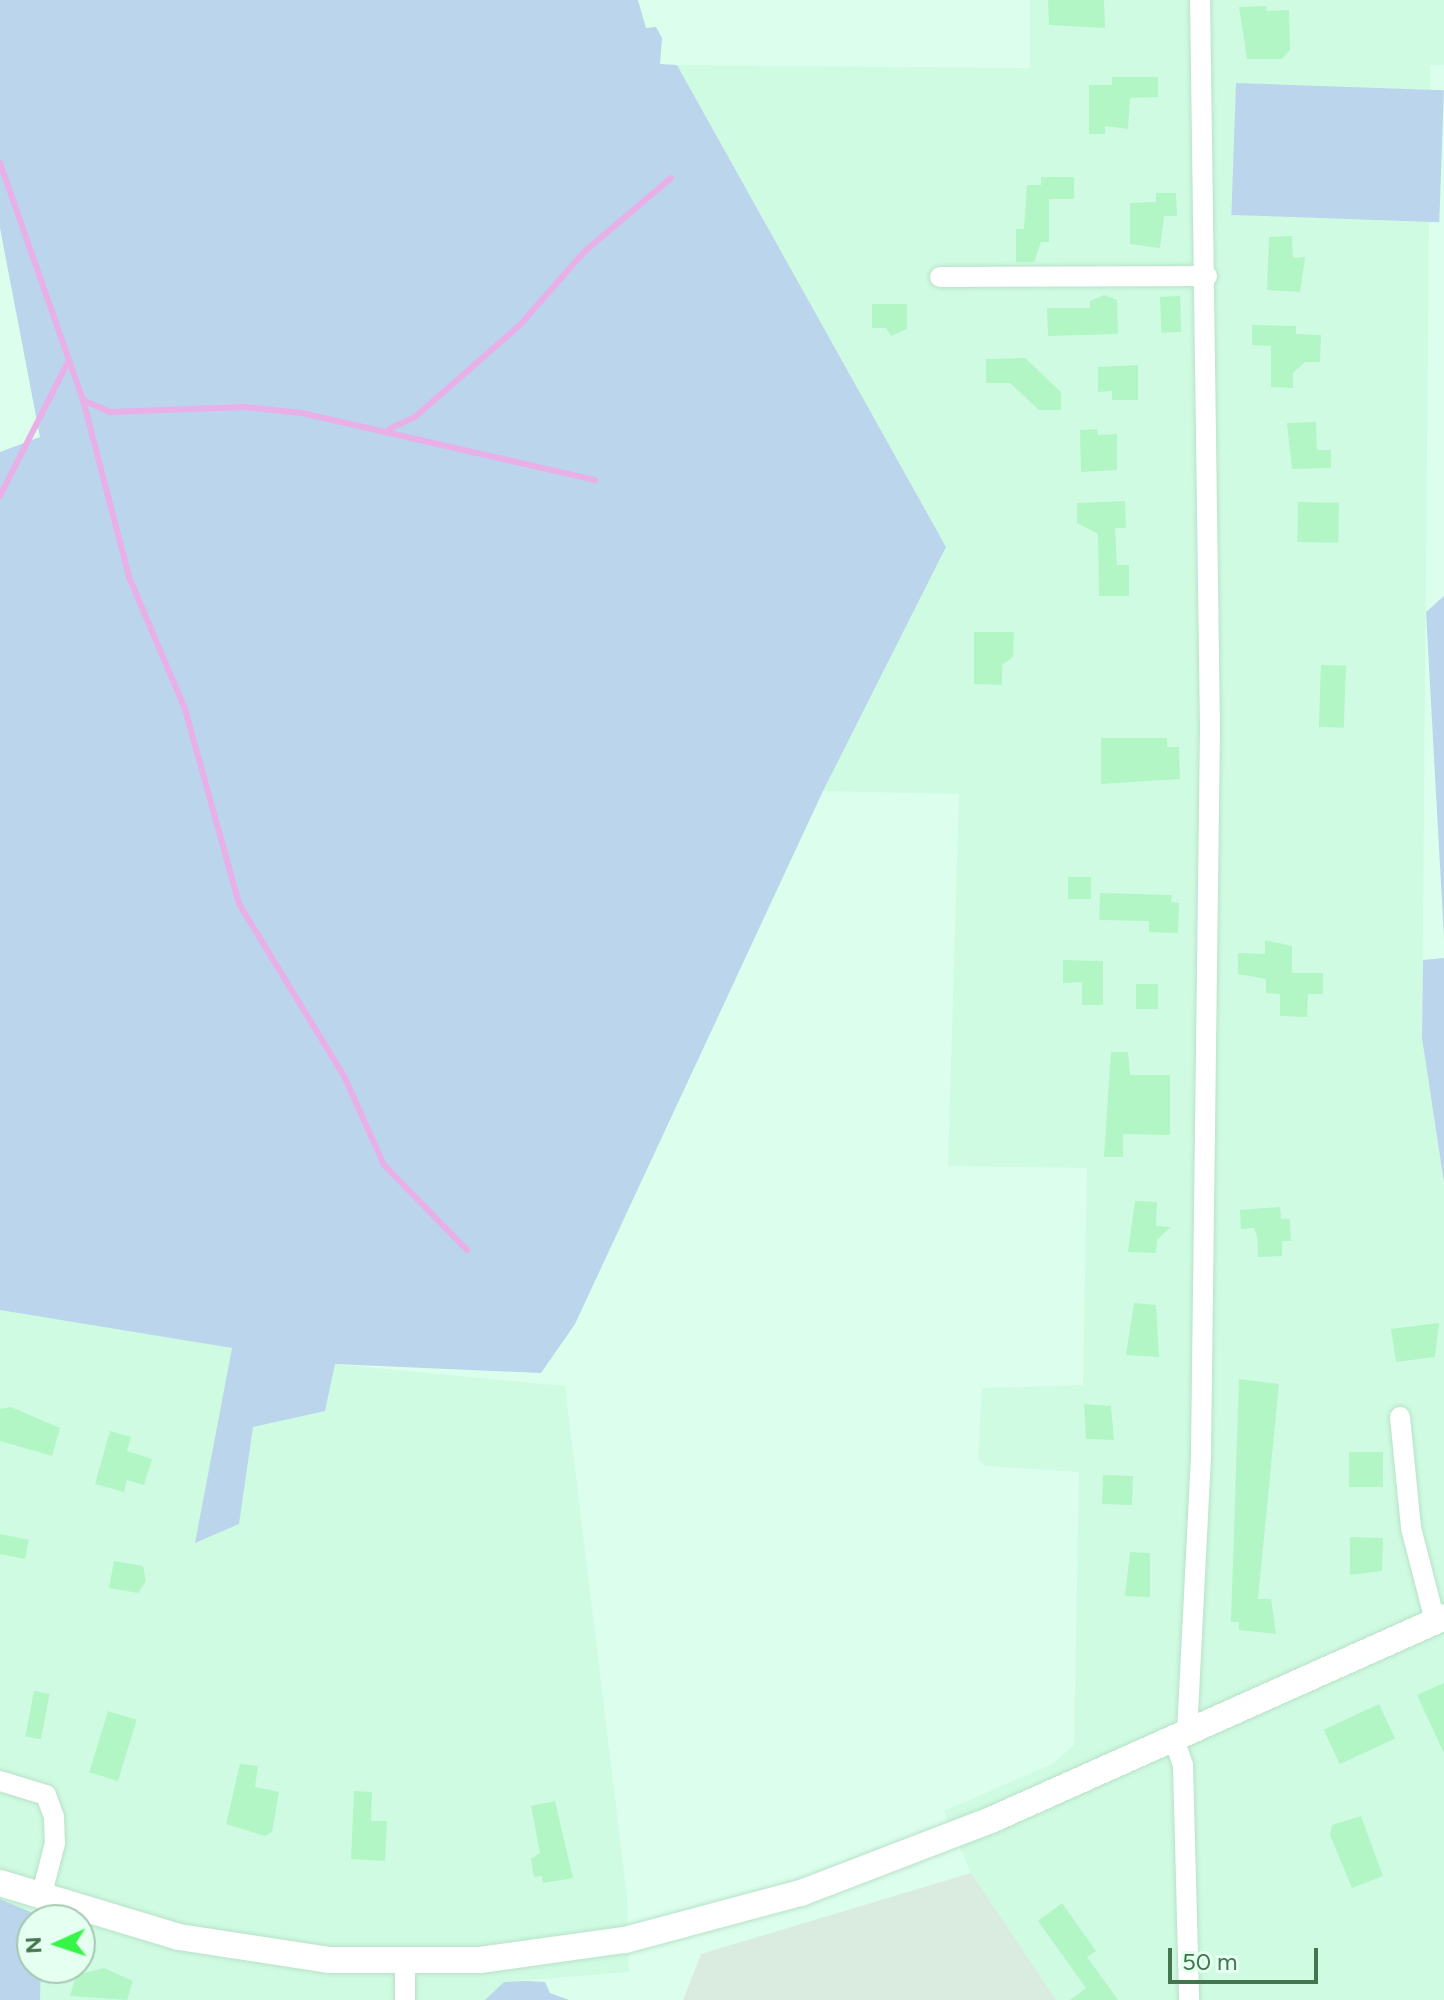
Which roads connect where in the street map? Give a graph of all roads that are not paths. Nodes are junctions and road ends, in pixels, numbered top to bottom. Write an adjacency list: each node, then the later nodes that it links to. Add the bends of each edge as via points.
1 (1200, 0): 2 (street)
2 (1207, 276): 3 (street); 6 (street, via 1210,745 1201,1452)
3 (940, 277)
4 (1400, 1417): 5 (street, via 1411,1528)
5 (1439, 1619): 6 (street)
6 (1180, 1736): 10 (street, via 991,1820 742,1911 549,1953); 12 (street)
7 (0, 1781): 9 (street, via 46,1795 54,1817 55,1843)
8 (0, 1883): 9 (street)
9 (41, 1897): 10 (street, via 221,1946)
10 (405, 1963): 11 (street)
11 (405, 2000)
12 (1189, 2000)

